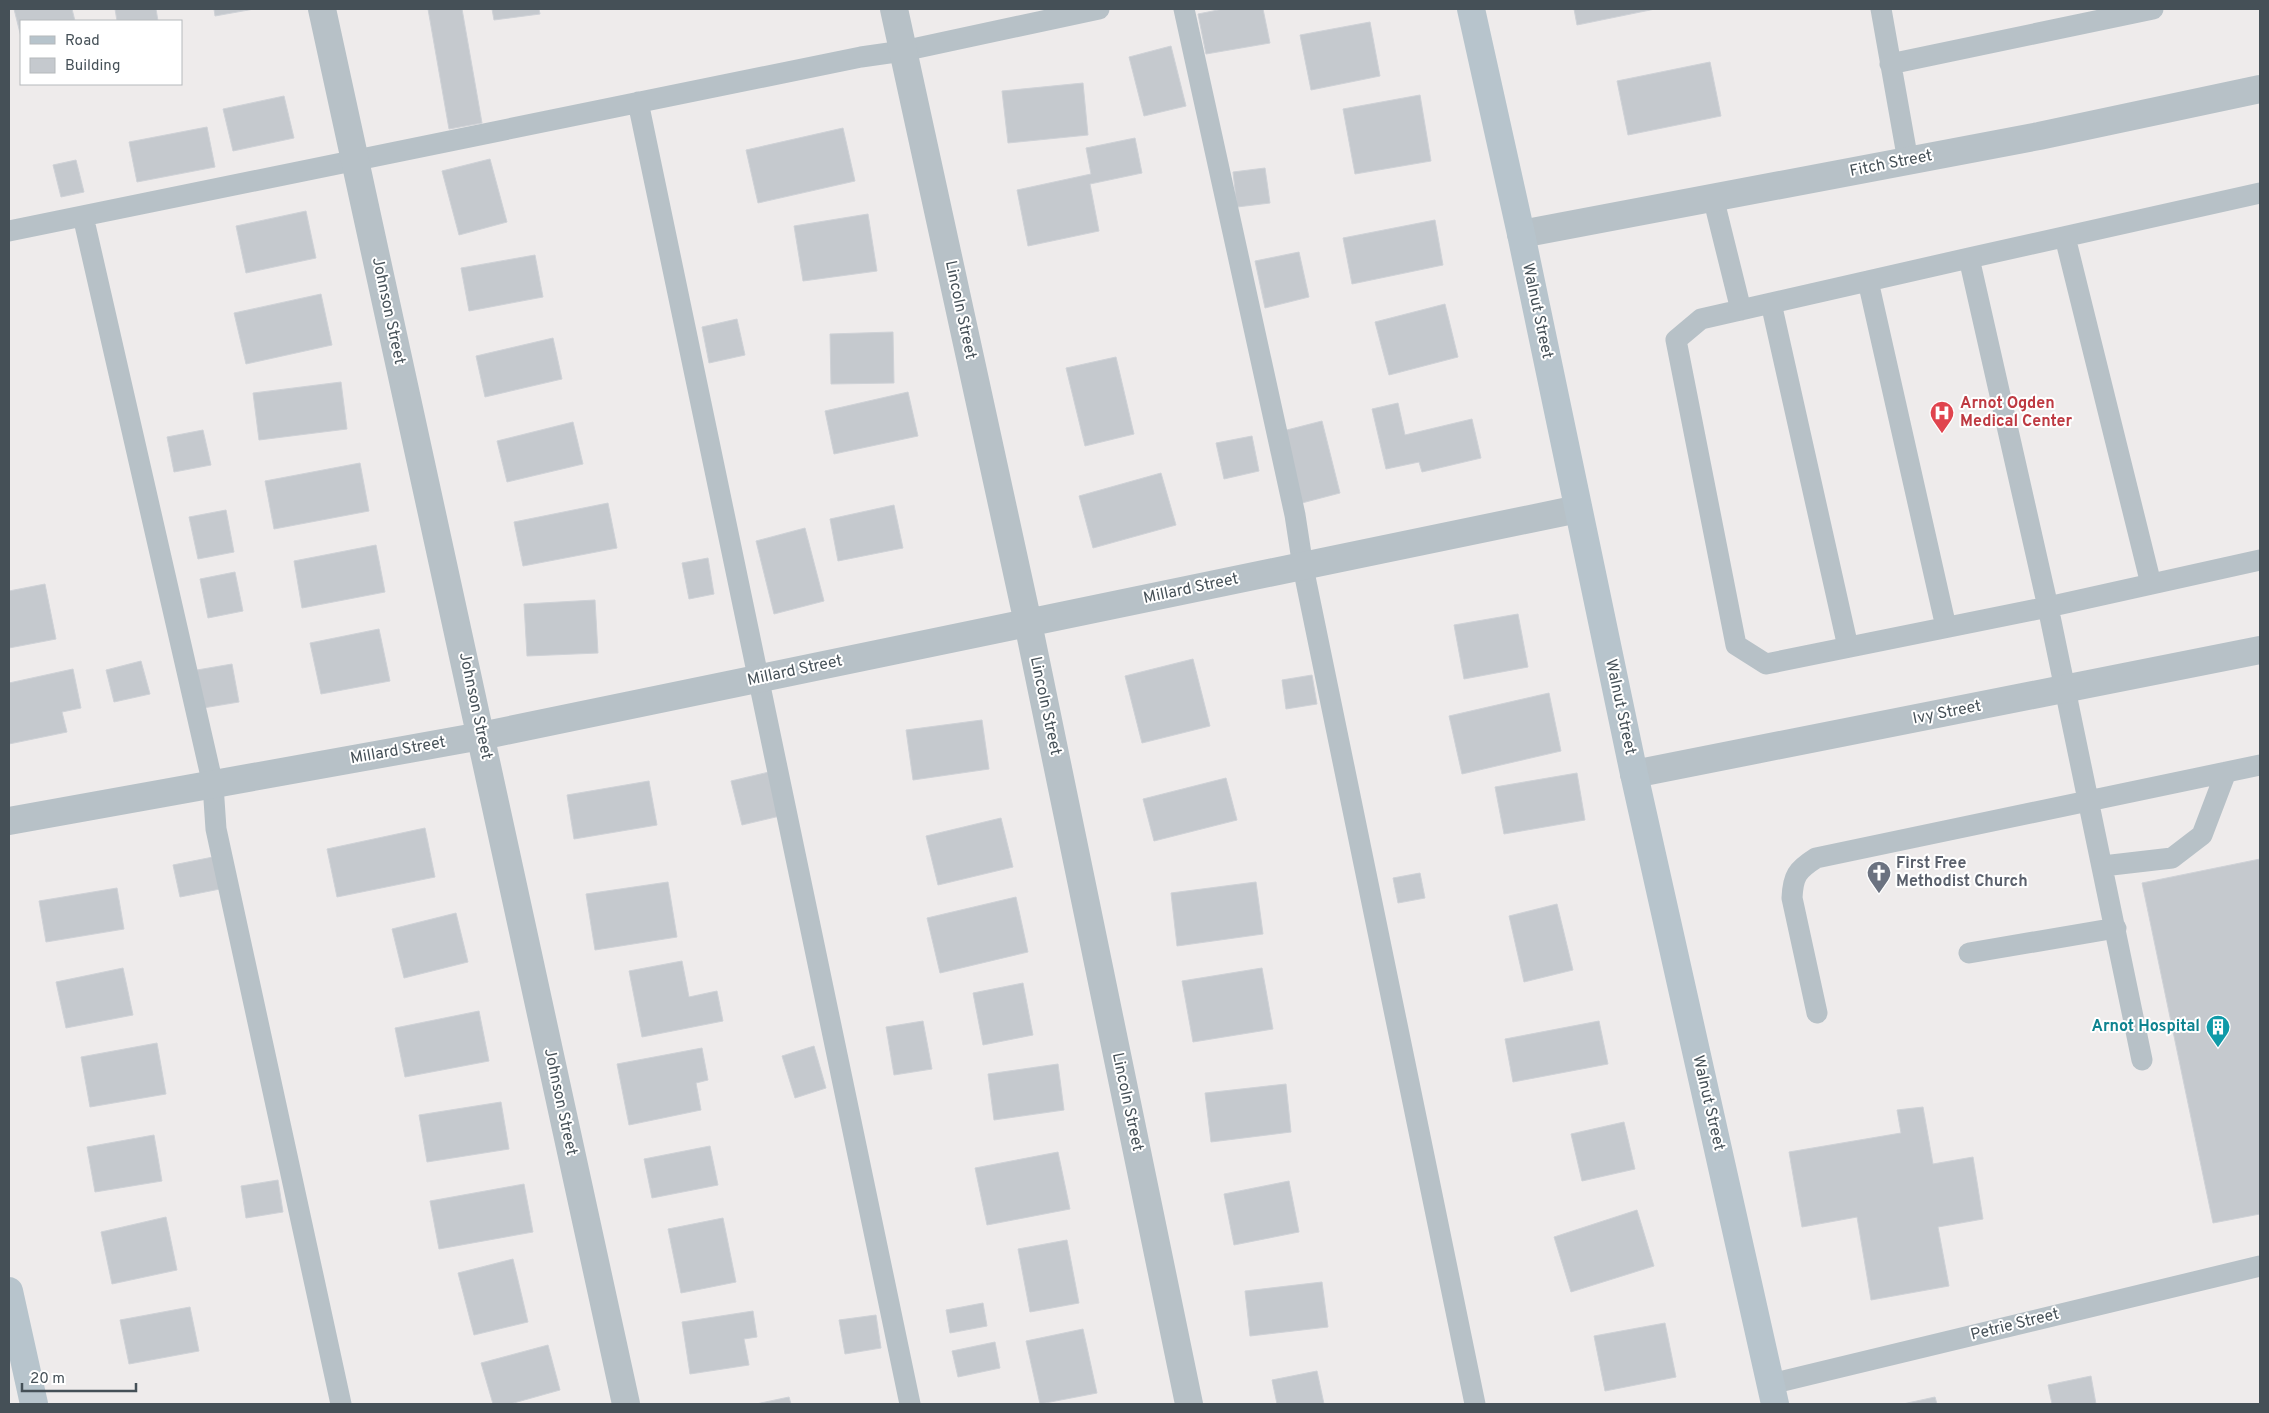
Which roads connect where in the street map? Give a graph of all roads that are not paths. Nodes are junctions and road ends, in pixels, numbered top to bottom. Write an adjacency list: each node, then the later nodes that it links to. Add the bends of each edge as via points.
1 (322, 9): 12 (street, Johnson Street)
2 (894, 9): 8 (street, Lincoln Street)
3 (1099, 9): 8 (lane)
4 (1184, 9): 26 (lane, via 1295,515)
5 (1471, 9): 18 (street, Walnut Street)
6 (1881, 9): 9 (lane)
7 (2153, 9): 9 (lane)
8 (904, 51): 11 (lane); 29 (street, Lincoln Street)
9 (1890, 64): 13 (lane)
10 (2260, 89): 13 (street, Fitch Street)
11 (638, 102): 12 (lane); 33 (lane)
12 (355, 161): 16 (lane); 35 (street, Johnson Street)
13 (1908, 161): 15 (street, Fitch Street)
14 (2260, 193): 19 (lane)
15 (1713, 197): 18 (street, Fitch Street); 23 (lane)
16 (83, 216): 17 (lane); 39 (lane)
17 (9, 231)
18 (1521, 234): 24 (street, Walnut Street)
19 (2066, 237): 20 (lane); 27 (lane)
20 (1969, 258): 21 (lane); 28 (lane)
21 (1868, 281): 22 (lane); 30 (lane)
22 (1771, 304): 23 (lane); 31 (lane)
23 (1741, 310): 31 (lane, via 1701,319 1676,340 1736,645 1766,664)
24 (1578, 509): 26 (street, Millard Street); 38 (street, Walnut Street)
25 (2260, 560): 27 (lane)
26 (1302, 566): 29 (street, Millard Street); 55 (lane)
27 (2150, 584): 28 (lane)
28 (2048, 607): 30 (lane); 34 (lane)
29 (1028, 623): 33 (street, Millard Street); 54 (street, Lincoln Street)
30 (1946, 627): 31 (lane)
31 (1848, 647)
32 (2260, 650): 34 (street, Ivy Street)
33 (759, 679): 35 (street, Millard Street); 53 (lane)
34 (2063, 690): 38 (street, Ivy Street); 40 (lane)
35 (481, 736): 39 (street, Millard Street); 52 (street, Johnson Street)
36 (2260, 765): 37 (lane)
37 (2226, 772): 40 (lane); 42 (lane, via 2202,835 2172,858)
38 (1634, 774): 49 (street, Walnut Street)
39 (213, 785): 41 (street, Millard Street); 51 (lane, via 216,830)
40 (2089, 801): 42 (lane); 45 (lane, via 1816,858 1801,867 1793,882 1792,898)
41 (9, 821)
42 (2103, 866): 43 (lane)
43 (2116, 928): 44 (lane); 46 (lane)
44 (1969, 953)
45 (1817, 1013)
46 (2142, 1060)
47 (2260, 1266): 49 (lane, Petrie Street)
48 (9, 1291): 50 (street)
49 (1773, 1394)
50 (34, 1404)
51 (341, 1404)
52 (626, 1404)
53 (910, 1404)
54 (1189, 1404)
55 (1475, 1404)

